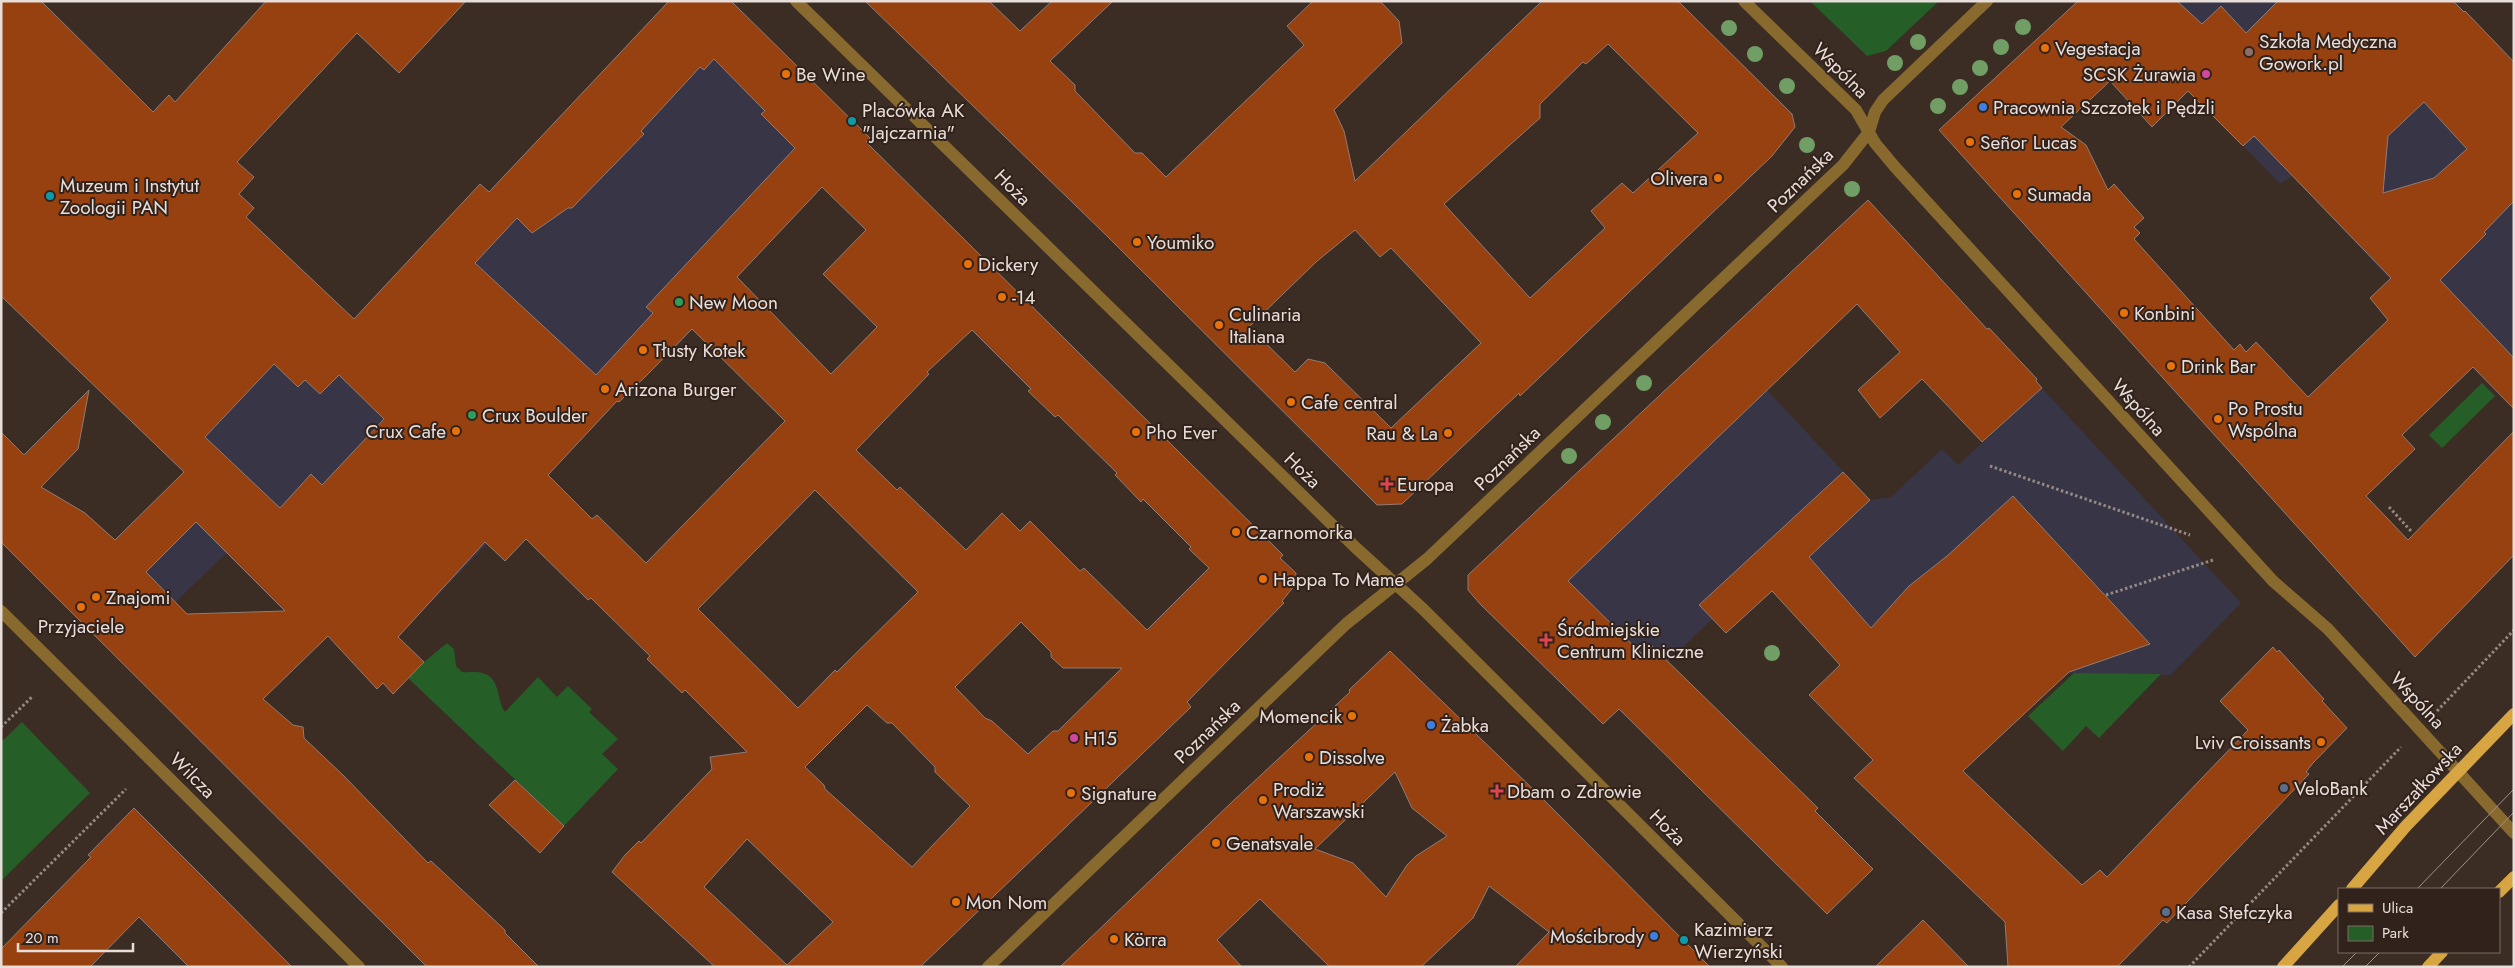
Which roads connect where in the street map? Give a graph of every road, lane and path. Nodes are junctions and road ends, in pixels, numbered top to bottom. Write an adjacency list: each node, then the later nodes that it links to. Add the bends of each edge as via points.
1 (796, 1): 10 (street, Hoża)
2 (1744, 1): 4 (street, Wspólna, via 1856,110)
3 (1987, 1): 4 (street, Poznańska, via 1882,100)
4 (1869, 132): 10 (street, Poznańska, via 1844,165 1427,560); 19 (street, Wspólna, via 1895,167 2272,581 2328,629)
5 (1990, 466): 8 (path)
6 (2389, 507): 7 (path)
7 (2411, 530)
8 (2190, 535)
9 (2213, 560): 11 (path)
10 (1396, 584): 29 (street, Poznańska, via 1346,624); 30 (street, Hoża)
11 (2106, 595)
12 (1, 611): 28 (street, Wilcza)
13 (2514, 630): 15 (path)
14 (33, 696): 17 (path)
15 (2437, 710)
16 (2514, 714): 19 (main road, Marszałkowska)
17 (1, 727)
18 (2402, 746): 31 (path)
19 (2458, 772): 21 (street, Wspólna); 23 (main road, Marszałkowska)
20 (126, 789): 26 (path)
21 (2514, 833)
22 (2514, 877): 24 (main road)
23 (2353, 888)
24 (2500, 891)
25 (2338, 906): 32 (main road)
26 (1, 913)
27 (2441, 953): 33 (main road)
28 (358, 967)
29 (988, 967)
30 (1782, 967)
31 (2189, 967)
32 (2283, 967)
33 (2428, 967)

